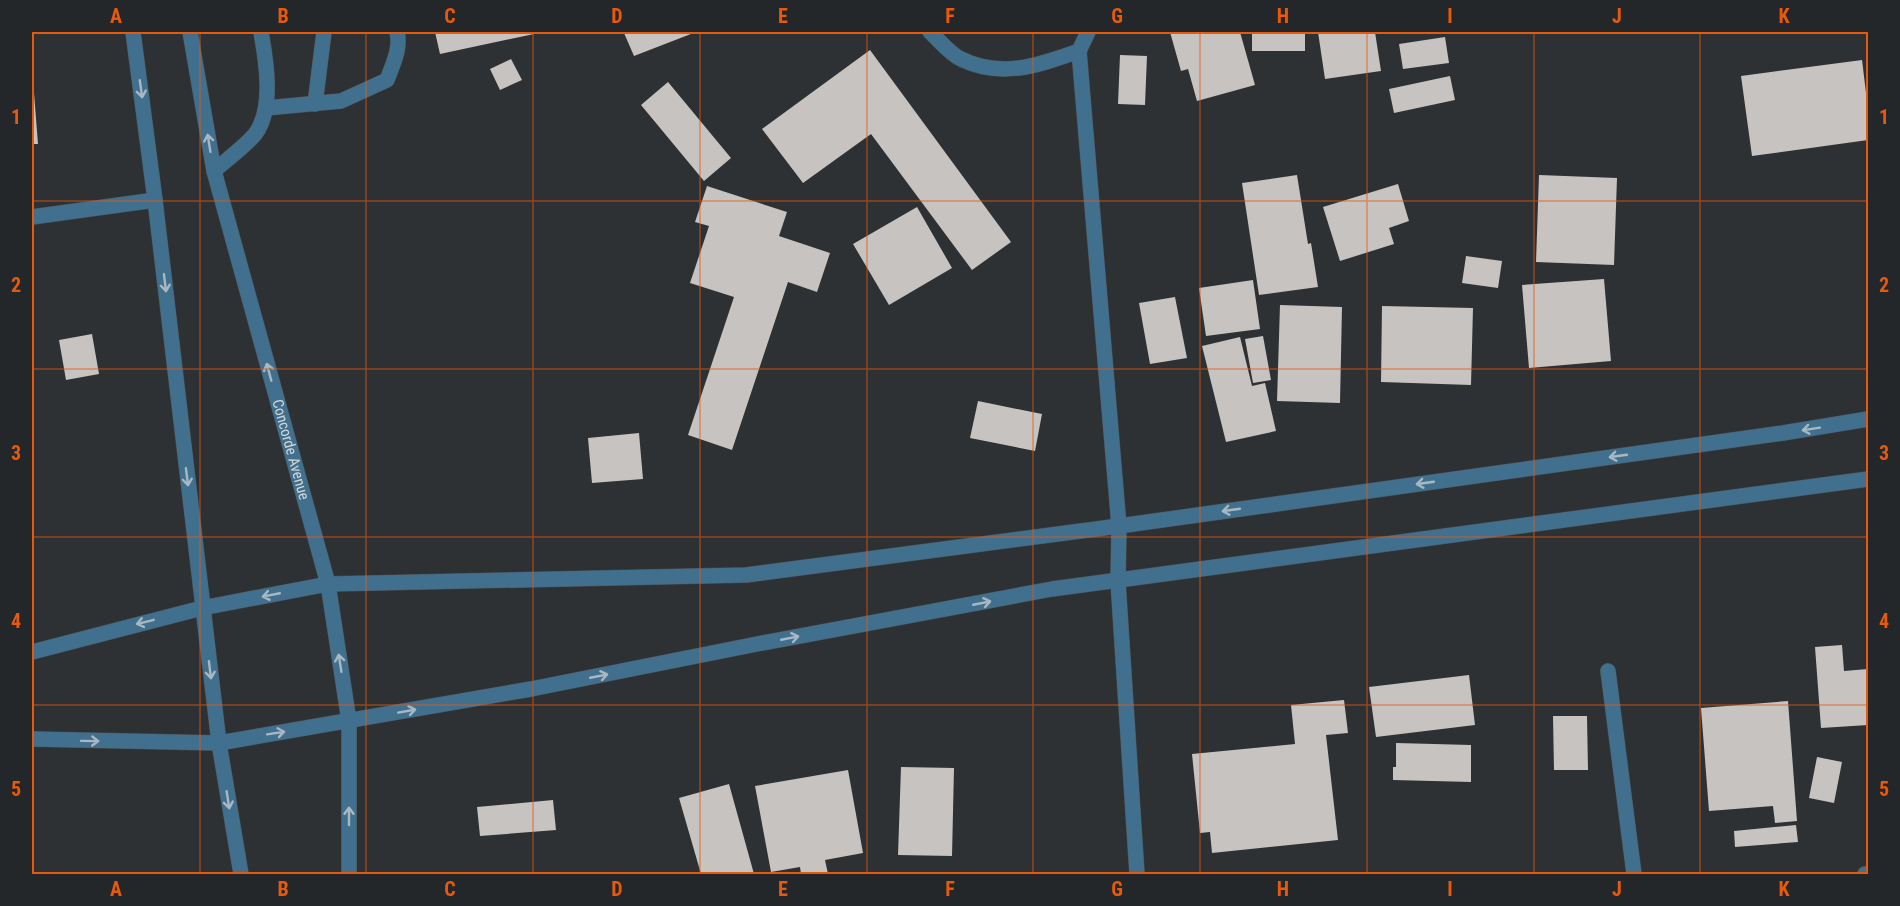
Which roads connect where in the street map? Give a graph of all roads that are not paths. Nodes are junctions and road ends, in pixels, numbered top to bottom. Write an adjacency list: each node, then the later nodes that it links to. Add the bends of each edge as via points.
1 (133, 32): 12 (street, one-way to 12)
2 (190, 32): 11 (street, Concorde Avenue, one-way to 2)
3 (261, 32): 10 (street, via 267,67)
4 (324, 32): 9 (street)
5 (397, 32): 9 (street, via 396,56 387,80 341,101)
6 (930, 32): 8 (street, via 959,59 991,70 1036,66)
7 (1088, 32): 8 (street)
8 (1078, 51): 16 (street)
9 (315, 104): 10 (street)
10 (266, 108): 11 (street, via 256,133)
11 (214, 171): 18 (street, Concorde Avenue, one-way to 11)
12 (155, 200): 13 (street); 19 (street, one-way to 19)
13 (32, 218)
14 (1869, 419): 16 (street, one-way to 16)
15 (1869, 479): 17 (street)
16 (1119, 526): 17 (street); 18 (street, via 746,575)
17 (1118, 582): 22 (street, one-way to 17, via 1040,592); 27 (street)
18 (328, 584): 19 (street, one-way to 19); 22 (street, Concorde Avenue, one-way to 18)
19 (202, 608): 20 (street, one-way to 20); 24 (street, one-way to 24)
20 (32, 652)
21 (1608, 670): 28 (street)
22 (349, 721): 24 (street, one-way to 22); 26 (street, Concorde Avenue, one-way to 22)
23 (32, 739): 24 (street, one-way to 24)
24 (219, 743): 25 (street, one-way to 25)
25 (241, 874)
26 (349, 874)
27 (1137, 874)
28 (1634, 874)

